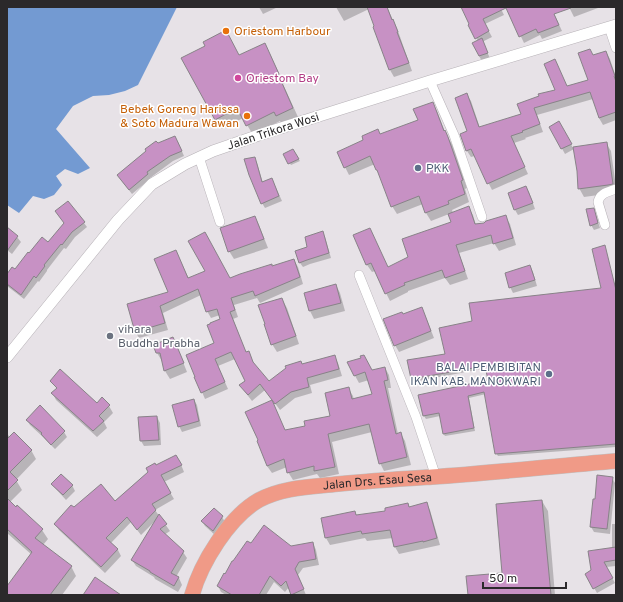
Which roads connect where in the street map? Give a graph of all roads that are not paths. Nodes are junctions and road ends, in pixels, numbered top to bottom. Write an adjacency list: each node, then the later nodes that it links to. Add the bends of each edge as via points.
1 (612, 26): 2 (street); 3 (street, Jalan Trikora Wosi)
2 (616, 48)
3 (430, 81): 4 (street, Jalan Trikora Wosi, via 262,134); 6 (street, via 454,135)
4 (199, 157): 7 (street); 10 (street, Jalan Trikora Wosi, via 152,184 142,194 118,220)
5 (616, 189): 8 (street, via 604,193 598,199)
6 (482, 217)
7 (220, 222)
8 (605, 225)
9 (359, 275): 12 (street, via 416,416)
10 (7, 358)
11 (616, 461): 12 (highway, Jalan Drs. Esau Sesa)
12 (436, 477): 13 (highway, Jalan Drs. Esau Sesa, via 300,488 268,496 248,508 229,526 205,564)
13 (192, 595)

